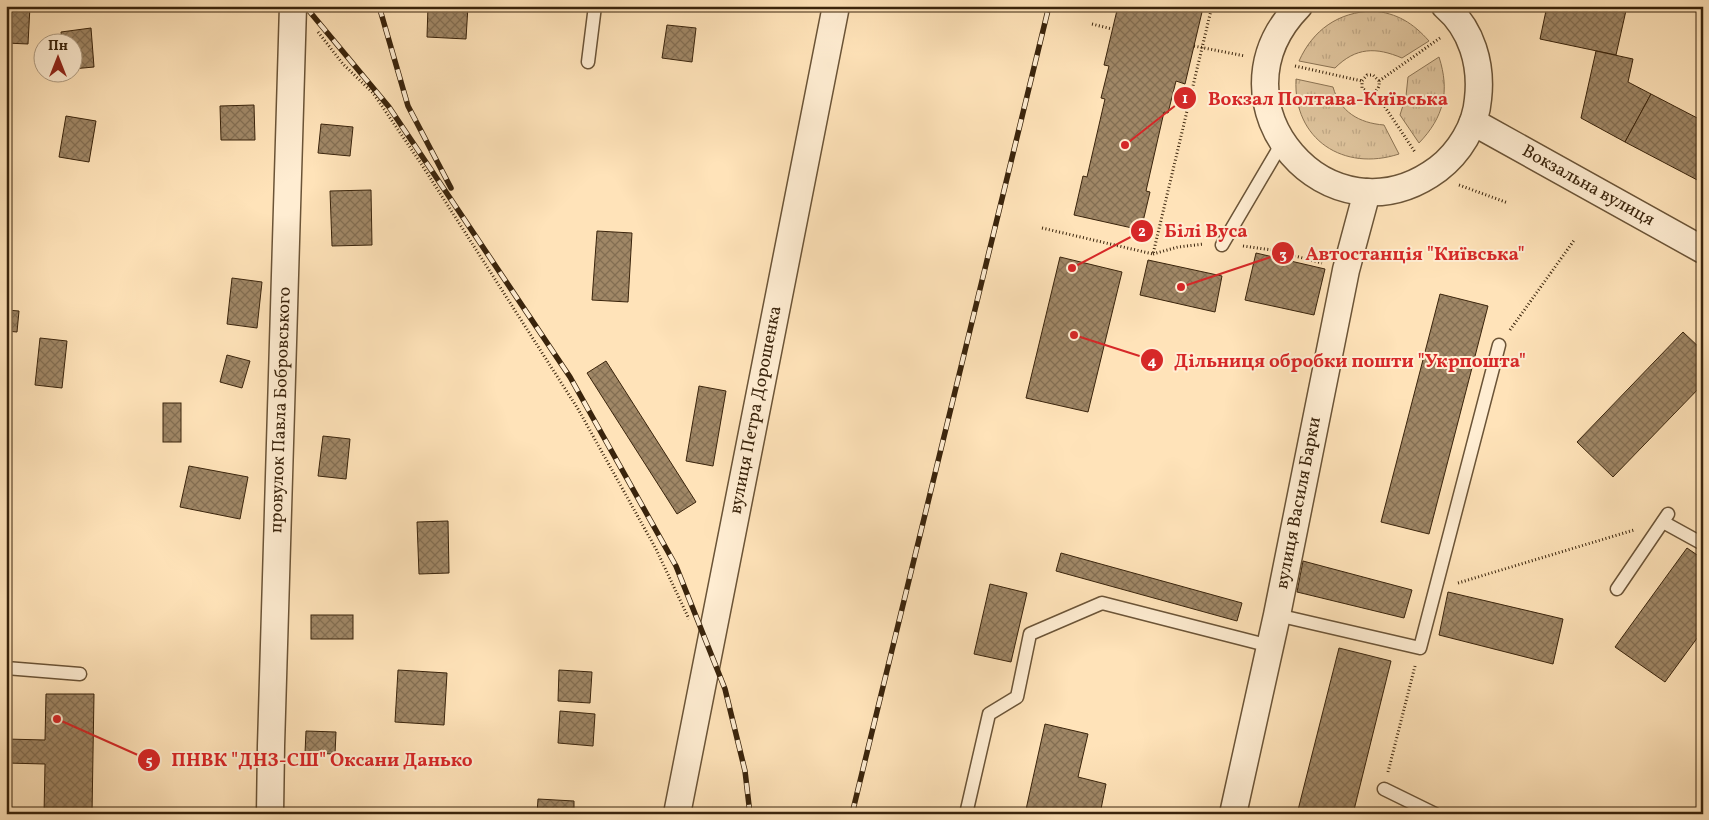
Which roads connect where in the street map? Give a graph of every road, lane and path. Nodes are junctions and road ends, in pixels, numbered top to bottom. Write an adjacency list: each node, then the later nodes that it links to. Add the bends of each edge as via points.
1 (292, 6): 36 (street, провулок Павла Бобровського)
2 (595, 6): 10 (lane)
3 (836, 6): 37 (street, вулиця Петра Дорошенка)
4 (1212, 6): 22 (path)
5 (1299, 6): 14 (street, via 1274,41 1265,78 1268,112)
6 (1453, 15): 11 (path); 13 (street, via 1470,39 1479,71 1478,105)
7 (1092, 24): 9 (path)
8 (315, 28): 30 (path, via 343,64 373,94 420,162 578,409 656,549)
9 (1112, 29)
10 (588, 62)
11 (1379, 81): 12 (path); 12 (path, via 1373,75 1362,80 1364,90)
12 (1375, 92): 15 (path)
13 (1473, 122): 15 (street, via 1456,152); 21 (street, Вокзальна вулиця)
14 (1282, 142): 16 (street, via 1304,168 1318,177 1334,185); 20 (lane)
15 (1430, 175): 16 (street, via 1400,188); 17 (path)
16 (1367, 192): 23 (street, вулиця Василя Барки)
17 (1508, 203)
18 (1042, 228): 22 (path)
19 (1574, 239): 24 (path)
20 (1222, 245): 22 (path, via 1208,244); 23 (path, via 1272,250)
21 (1703, 250)
22 (1153, 254)
23 (1346, 270): 29 (street, вулиця Василя Барки)
24 (1499, 345): 28 (lane)
25 (1665, 518): 26 (lane); 27 (lane); 28 (path)
26 (1703, 544)
27 (1617, 589)
28 (1435, 590): 32 (lane)
29 (1277, 615): 31 (street, вулиця Василя Барки); 32 (lane)
30 (692, 627)
31 (1270, 646): 38 (lane, via 1102,603 1030,634 1017,697 989,714); 39 (street, вулиця Василя Барки)
32 (1420, 648): 35 (path)
33 (6, 668): 34 (lane)
34 (80, 674)
35 (1384, 789): 40 (lane)
36 (270, 814)
37 (677, 814)
38 (966, 814)
39 (1233, 814)
40 (1435, 814)

